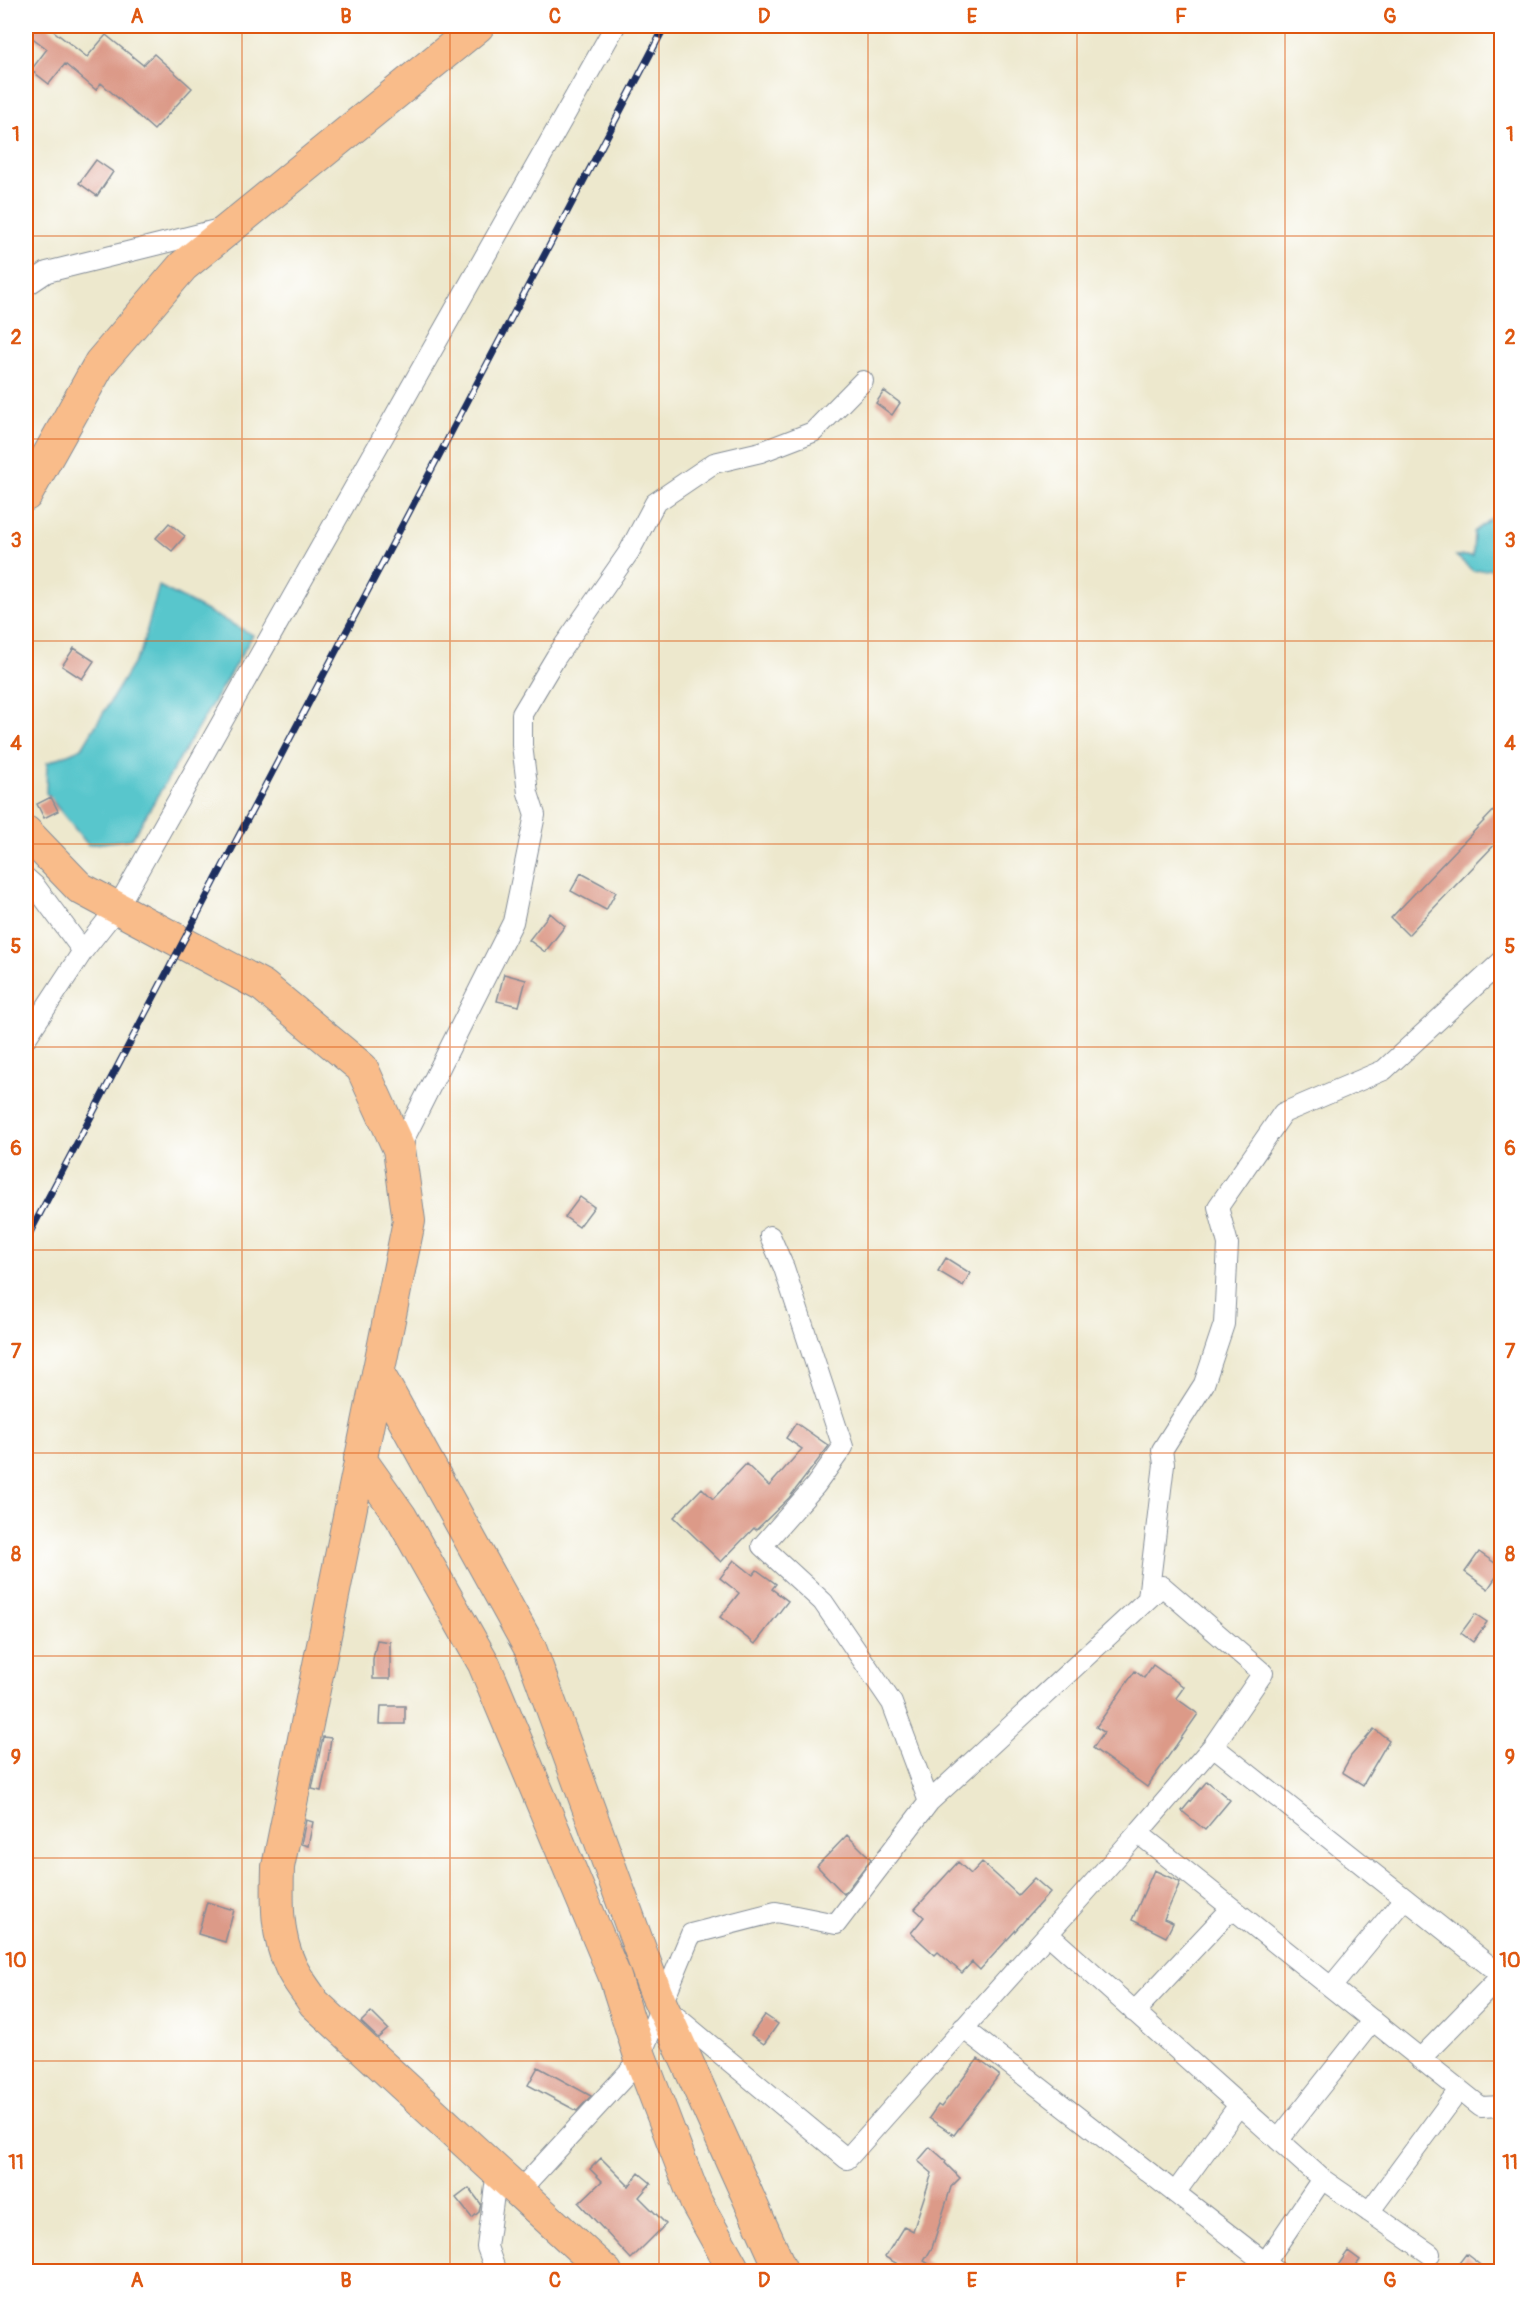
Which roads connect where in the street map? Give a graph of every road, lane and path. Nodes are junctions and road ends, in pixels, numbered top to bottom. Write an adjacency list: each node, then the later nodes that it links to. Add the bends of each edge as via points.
1 (478, 26): 3 (main road)
2 (615, 26): 9 (street)
3 (232, 226): 4 (street, via 47,272); 6 (main road, via 183,266 100,363)
4 (26, 286)
5 (863, 381): 13 (street, via 813,432 761,452 714,463 655,503 629,552 556,657 522,714 528,793 535,815 513,922)
6 (26, 495)
7 (26, 832): 9 (main road, via 80,888)
8 (26, 878): 10 (street)
9 (117, 908): 10 (street); 13 (main road, via 263,986 362,1068)
10 (83, 951): 12 (street)
11 (1502, 961): 17 (street, via 1384,1070 1283,1113 1218,1207 1228,1244 1224,1324 1204,1384 1162,1450 1164,1464)
12 (26, 1038)
13 (399, 1149): 15 (main road, via 409,1221)
14 (771, 1236): 19 (street, via 843,1447 815,1486 762,1546 823,1602 892,1703)
15 (378, 1372): 16 (main road); 25 (main road, via 530,1648)
16 (360, 1459): 29 (main road, via 401,1517 484,1664 615,1977); 36 (main road, via 278,1867 277,1912 282,1943 291,1967 314,2002)
17 (1148, 1598): 18 (street, via 1162,1586 1263,1673); 19 (street)
18 (1213, 1746): 20 (street); 21 (street)
19 (929, 1802): 25 (street, via 836,1923 776,1912 691,1934)
20 (1138, 1833): 22 (street); 23 (street)
21 (1404, 1899): 24 (street); 30 (street, via 1502,1975)
22 (1232, 1908): 24 (street); 26 (street)
23 (1048, 1934): 26 (street); 28 (street)
24 (1331, 1987): 27 (street)
25 (661, 2005): 28 (street, via 847,2159); 29 (street); 44 (main road)
26 (1134, 2012): 32 (street)
27 (1372, 2020): 30 (street); 34 (street)
28 (963, 2028): 37 (street)
29 (640, 2056): 36 (street); 43 (main road, via 696,2202)
30 (1420, 2059): 31 (street)
31 (1459, 2090): 33 (street, via 1481,2107); 38 (street)
32 (1239, 2105): 34 (street); 37 (street)
33 (1502, 2106)
34 (1278, 2140): 35 (street)
35 (1322, 2179): 38 (street); 40 (street)
36 (508, 2181): 41 (main road); 42 (street, via 487,2247)
37 (1175, 2193): 40 (street)
38 (1369, 2212): 39 (street)
39 (1430, 2254)
40 (1267, 2268)
41 (601, 2270)
42 (496, 2271)
43 (735, 2271)
44 (782, 2271)

